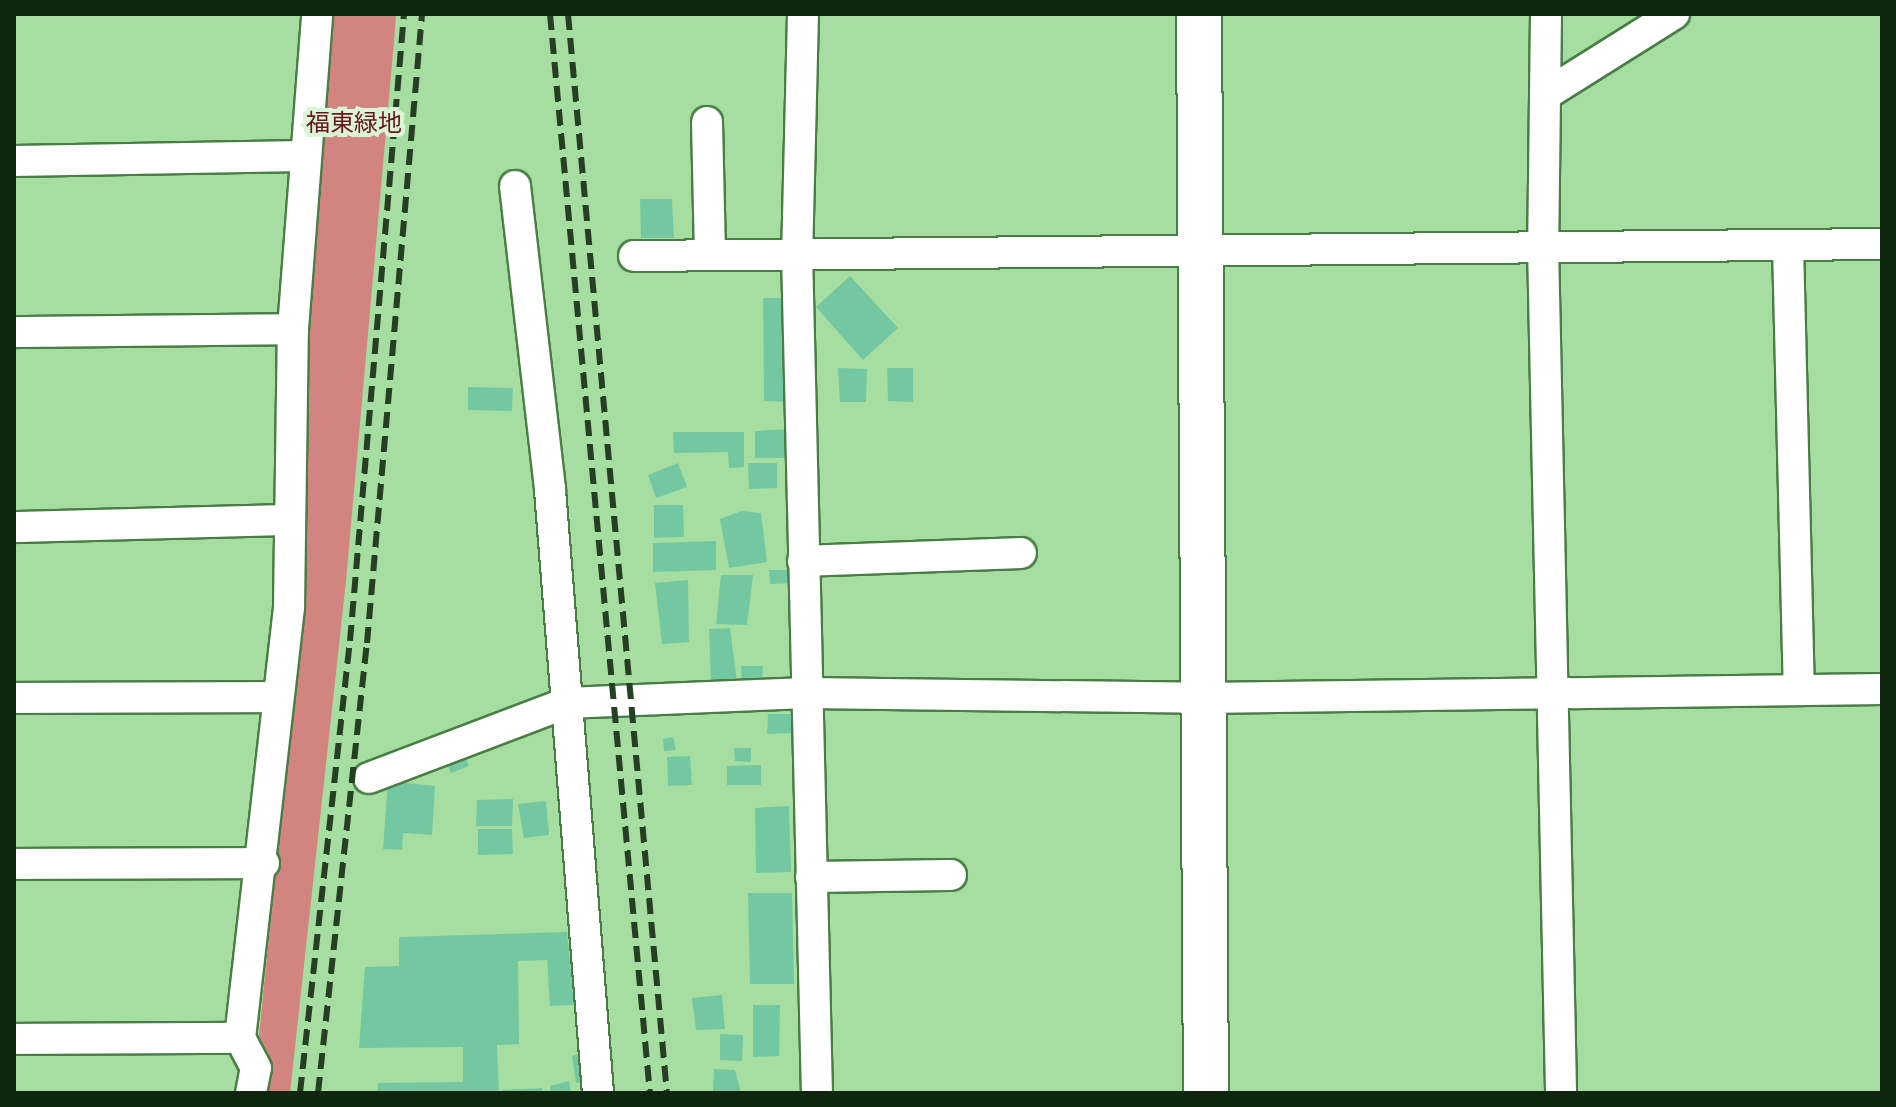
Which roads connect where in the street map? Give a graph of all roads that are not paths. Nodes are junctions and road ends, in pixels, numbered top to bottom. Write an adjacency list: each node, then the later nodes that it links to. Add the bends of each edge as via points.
1 (317, 14): 8 (street)
2 (803, 14): 15 (street)
3 (1199, 14): 14 (street)
4 (1546, 14): 6 (street)
5 (1674, 14): 6 (street)
6 (1548, 93): 12 (street)
7 (707, 122): 16 (street)
8 (303, 156): 9 (street); 18 (street)
9 (14, 161)
10 (515, 186): 31 (street)
11 (1882, 244): 13 (street)
12 (1543, 245): 13 (street); 14 (street); 26 (street)
13 (1788, 246): 24 (street)
14 (1199, 249): 15 (street); 30 (street)
15 (797, 253): 16 (street); 23 (street)
16 (710, 255): 17 (street)
17 (634, 256)
18 (293, 329): 19 (street); 20 (street)
19 (14, 332)
20 (290, 520): 21 (street); 28 (street)
21 (14, 527)
22 (1021, 553): 23 (street)
23 (803, 561): 27 (street)
24 (1799, 689): 25 (street); 26 (street)
25 (1882, 689)
26 (1549, 691): 30 (street); 43 (street)
27 (806, 693): 30 (street); 31 (street); 36 (street)
28 (278, 697): 29 (street); 33 (street)
29 (14, 698)
30 (1203, 698): 42 (street)
31 (566, 703): 32 (street); 40 (street)
32 (369, 778)
33 (264, 863): 34 (street); 37 (street)
34 (14, 864)
35 (951, 875): 36 (street)
36 (811, 877): 41 (street)
37 (240, 1038): 38 (street); 39 (street, via 256,1068)
38 (14, 1039)
39 (251, 1093)
40 (598, 1093)
41 (817, 1093)
42 (1206, 1093)
43 (1561, 1093)

